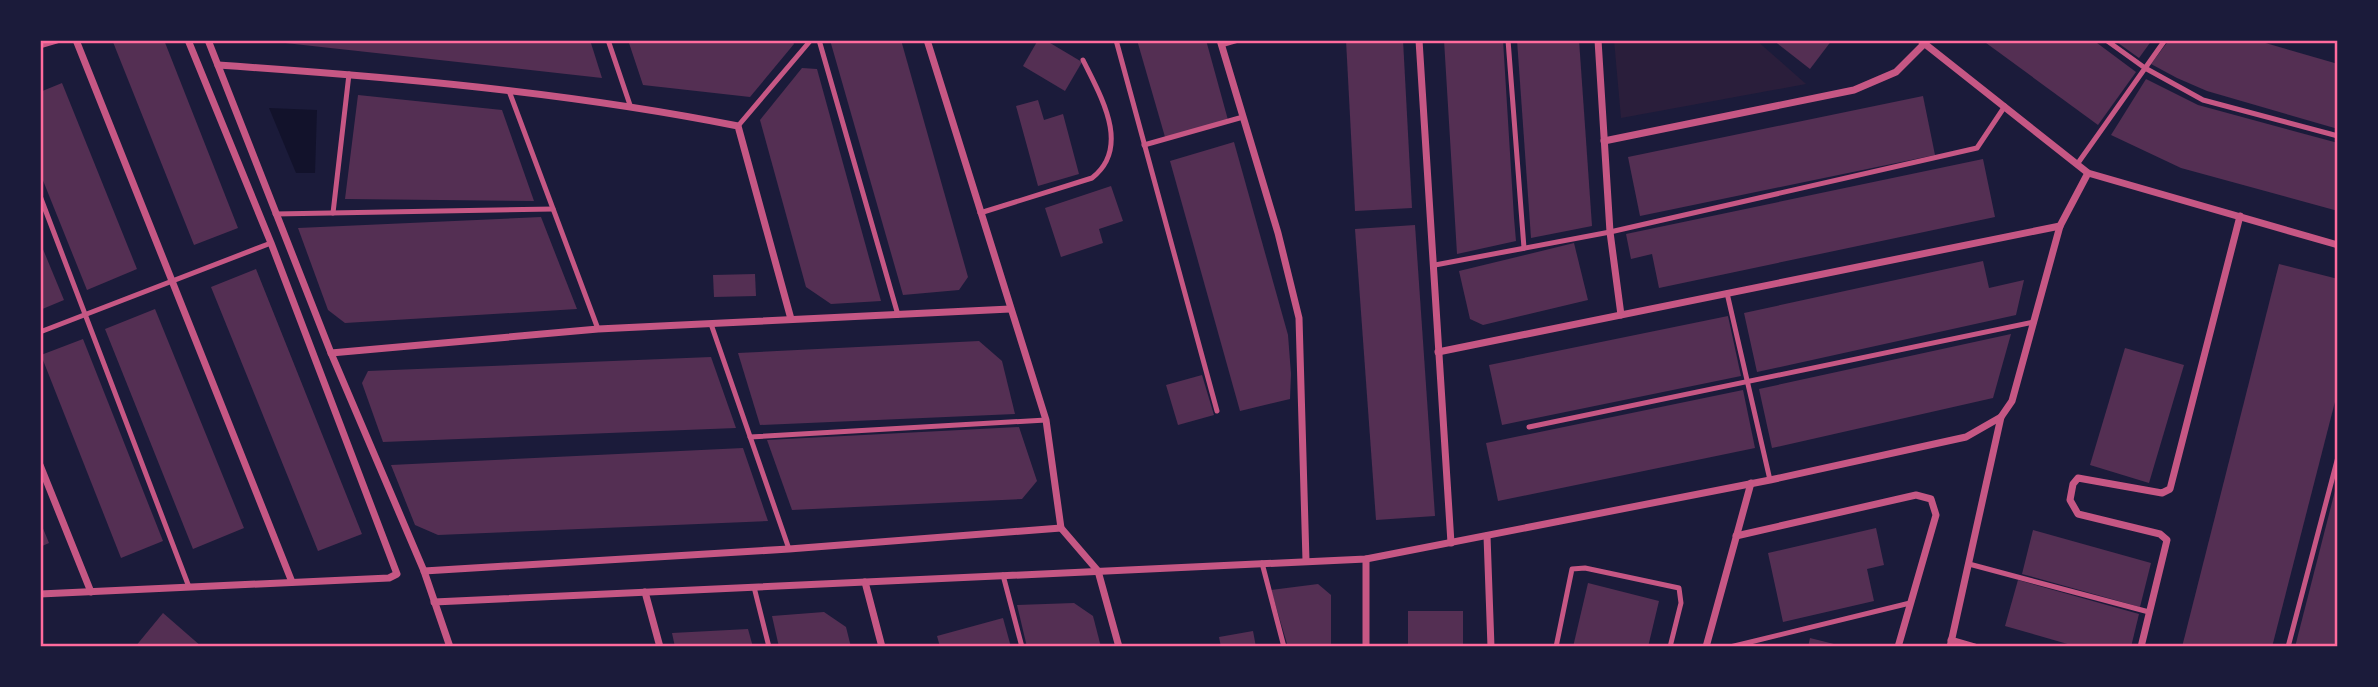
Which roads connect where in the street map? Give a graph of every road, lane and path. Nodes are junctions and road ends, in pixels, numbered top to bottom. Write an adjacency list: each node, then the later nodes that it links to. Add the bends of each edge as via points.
1 (57, 40): 18 (street)
2 (76, 40): 45 (street)
3 (188, 40): 41 (street)
4 (208, 40): 20 (street)
5 (608, 40): 24 (lane)
6 (811, 40): 27 (lane)
7 (819, 40): 49 (lane)
8 (927, 40): 36 (street)
9 (1115, 40): 30 (lane)
10 (1238, 40): 17 (lane)
11 (1419, 40): 44 (street)
12 (1508, 40): 43 (lane)
13 (1598, 40): 29 (street)
14 (2106, 40): 21 (lane)
15 (2165, 40): 21 (lane)
16 (1922, 42): 25 (street); 29 (street, via 1896,72 1854,90)
17 (1220, 43): 26 (street)
18 (40, 45)
19 (1083, 60): 36 (lane, via 1112,136 1111,151 1100,172)
20 (218, 65): 22 (street); 37 (street)
21 (2145, 68): 28 (lane, via 2203,100); 31 (lane)
22 (349, 74): 23 (street); 35 (lane)
23 (509, 91): 24 (street); 34 (lane)
24 (630, 105): 27 (street)
25 (2005, 106): 31 (street); 40 (lane, via 1977,148)
26 (1243, 117): 30 (lane); 74 (street, via 1299,318)
27 (738, 126): 51 (street)
28 (2338, 136)
29 (1604, 141): 40 (street)
30 (1144, 145): 59 (lane)
31 (2078, 163): 32 (street)
32 (2088, 173): 38 (street); 39 (street)
33 (40, 196): 48 (lane)
34 (553, 209): 35 (lane); 54 (lane)
35 (333, 213): 37 (lane)
36 (980, 213): 47 (street)
37 (275, 214): 57 (street)
38 (2240, 216): 42 (street); 89 (street, via 2171,489 2162,493 2078,478 2073,484 2070,500 2078,514 2160,534 2167,540)
39 (2060, 226): 46 (street); 52 (street)
40 (1610, 232): 43 (lane); 50 (street)
41 (271, 243): 45 (lane); 80 (street, via 397,574)
42 (2338, 245)
43 (1524, 248): 44 (lane)
44 (1435, 265): 56 (street)
45 (172, 281): 48 (lane); 80 (street)
46 (1727, 293): 50 (street); 58 (lane)
47 (1010, 309): 49 (street); 61 (street)
48 (85, 314): 55 (lane); 82 (lane)
49 (898, 315): 51 (street)
50 (1621, 315): 56 (street)
51 (791, 319): 53 (street)
52 (2034, 322): 58 (lane); 60 (street, via 2012,401)
53 (711, 324): 54 (street); 63 (lane)
54 (597, 329): 57 (street)
55 (40, 332)
56 (1438, 352): 71 (street)
57 (331, 353): 77 (street)
58 (1747, 381): 62 (lane); 66 (lane)
59 (1217, 411)
60 (2001, 417): 66 (street, via 1966,437); 76 (street)
61 (1046, 419): 63 (lane); 68 (street)
62 (1528, 427)
63 (750, 437): 72 (lane)
64 (2338, 457): 107 (lane)
65 (40, 466): 84 (street)
66 (1770, 480): 67 (street)
67 (1751, 483): 69 (street); 70 (street)
68 (1061, 528): 72 (street); 78 (street)
69 (1487, 536): 71 (street); 99 (street)
70 (1736, 536): 88 (street, via 1916,495 1931,499 1936,515); 102 (street)
71 (1451, 543): 73 (street)
72 (789, 549): 77 (street)
73 (1366, 559): 74 (street); 98 (street)
74 (1306, 561): 75 (street)
75 (1262, 563): 78 (street); 97 (lane)
76 (1969, 564): 89 (lane); 90 (street)
77 (425, 571): 87 (street)
78 (1098, 571): 79 (street); 96 (street)
79 (1003, 575): 81 (street); 95 (lane)
80 (292, 582): 82 (street)
81 (865, 582): 83 (street); 94 (street)
82 (189, 587): 84 (street)
83 (754, 587): 85 (street); 93 (lane)
84 (91, 592): 86 (street)
85 (645, 592): 87 (street); 92 (street)
86 (40, 594)
87 (434, 602): 91 (street)
88 (1910, 603): 103 (lane); 104 (street)
89 (2149, 612): 106 (street)
90 (1950, 643): 105 (street)
91 (450, 647)
92 (660, 647)
93 (769, 647)
94 (882, 647)
95 (1023, 647)
96 (1118, 647)
97 (1284, 647)
98 (1366, 647)
99 (1491, 647)
100 (1556, 647): 101 (lane, via 1572,569 1585,568 1679,588 1681,603)
101 (1670, 647)
102 (1706, 647)
103 (1730, 647)
104 (1898, 647)
105 (1975, 647)
106 (2141, 647)
107 (2288, 647)

